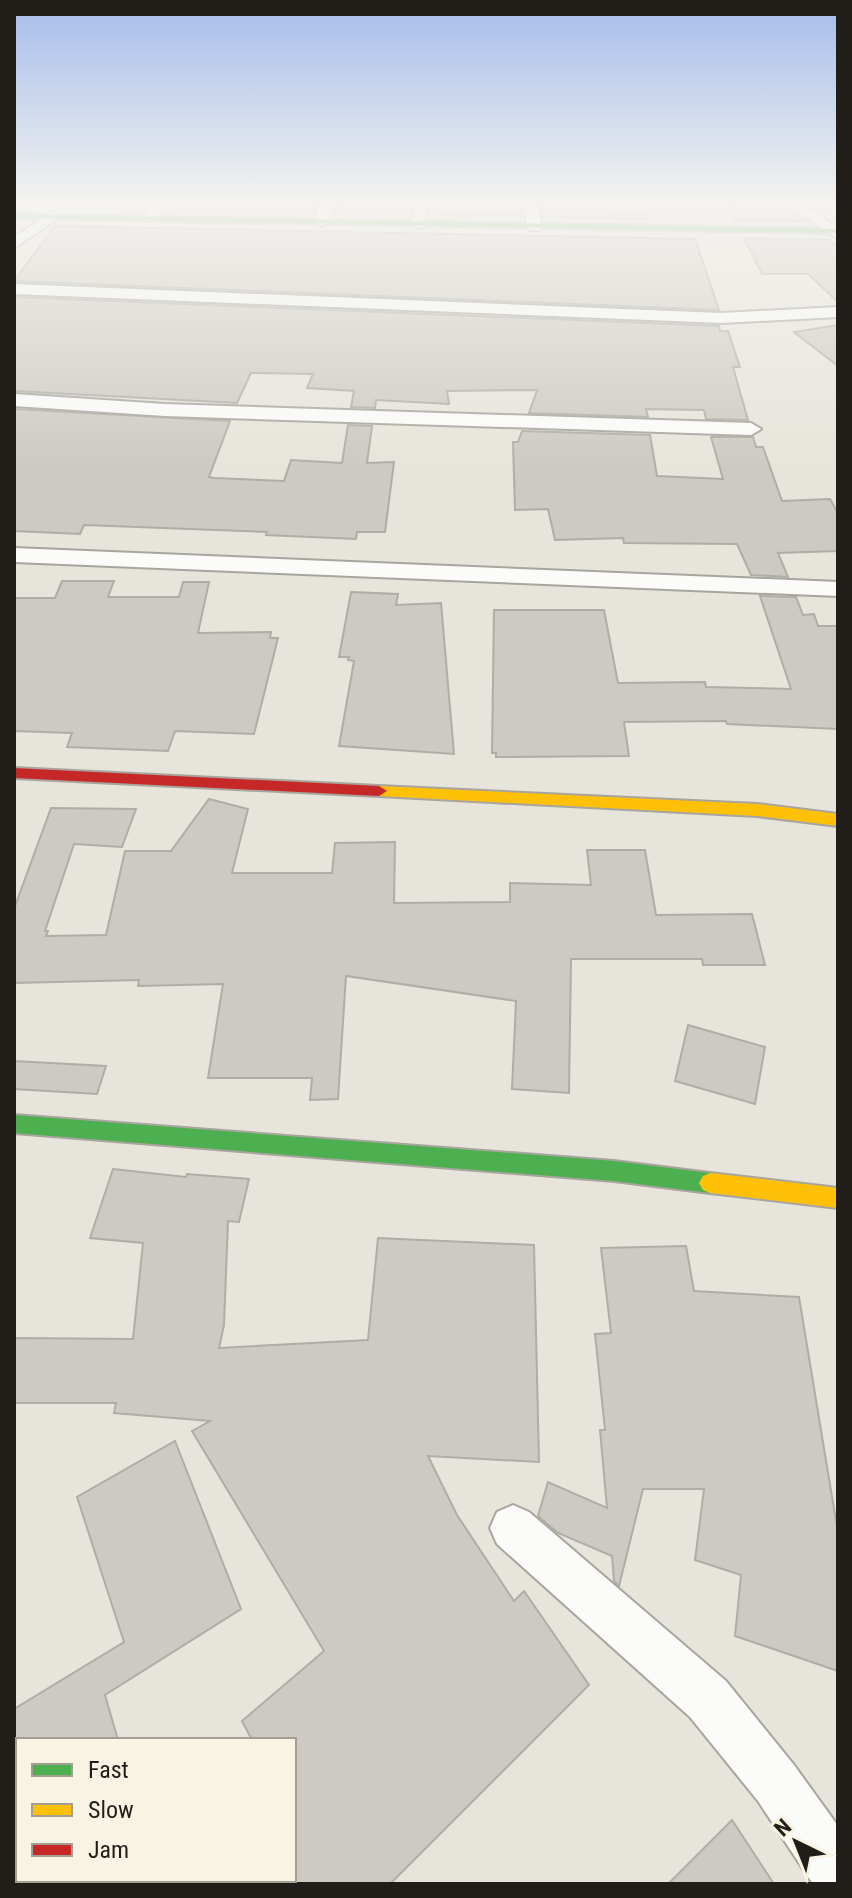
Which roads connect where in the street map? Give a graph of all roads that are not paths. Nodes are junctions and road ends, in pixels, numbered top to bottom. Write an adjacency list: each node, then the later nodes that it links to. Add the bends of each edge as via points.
1 (77, 292): 2 (street, via 721,318)
2 (838, 312)
3 (14, 400): 4 (street, via 165,410)
4 (751, 429)
5 (14, 555): 6 (street)
6 (838, 589)
7 (14, 773): 8 (street, via 757,810)
8 (838, 820)
9 (14, 1124): 10 (street, via 614,1171)
10 (838, 1198)
11 (513, 1528): 12 (street, via 708,1699)
12 (838, 1873)

